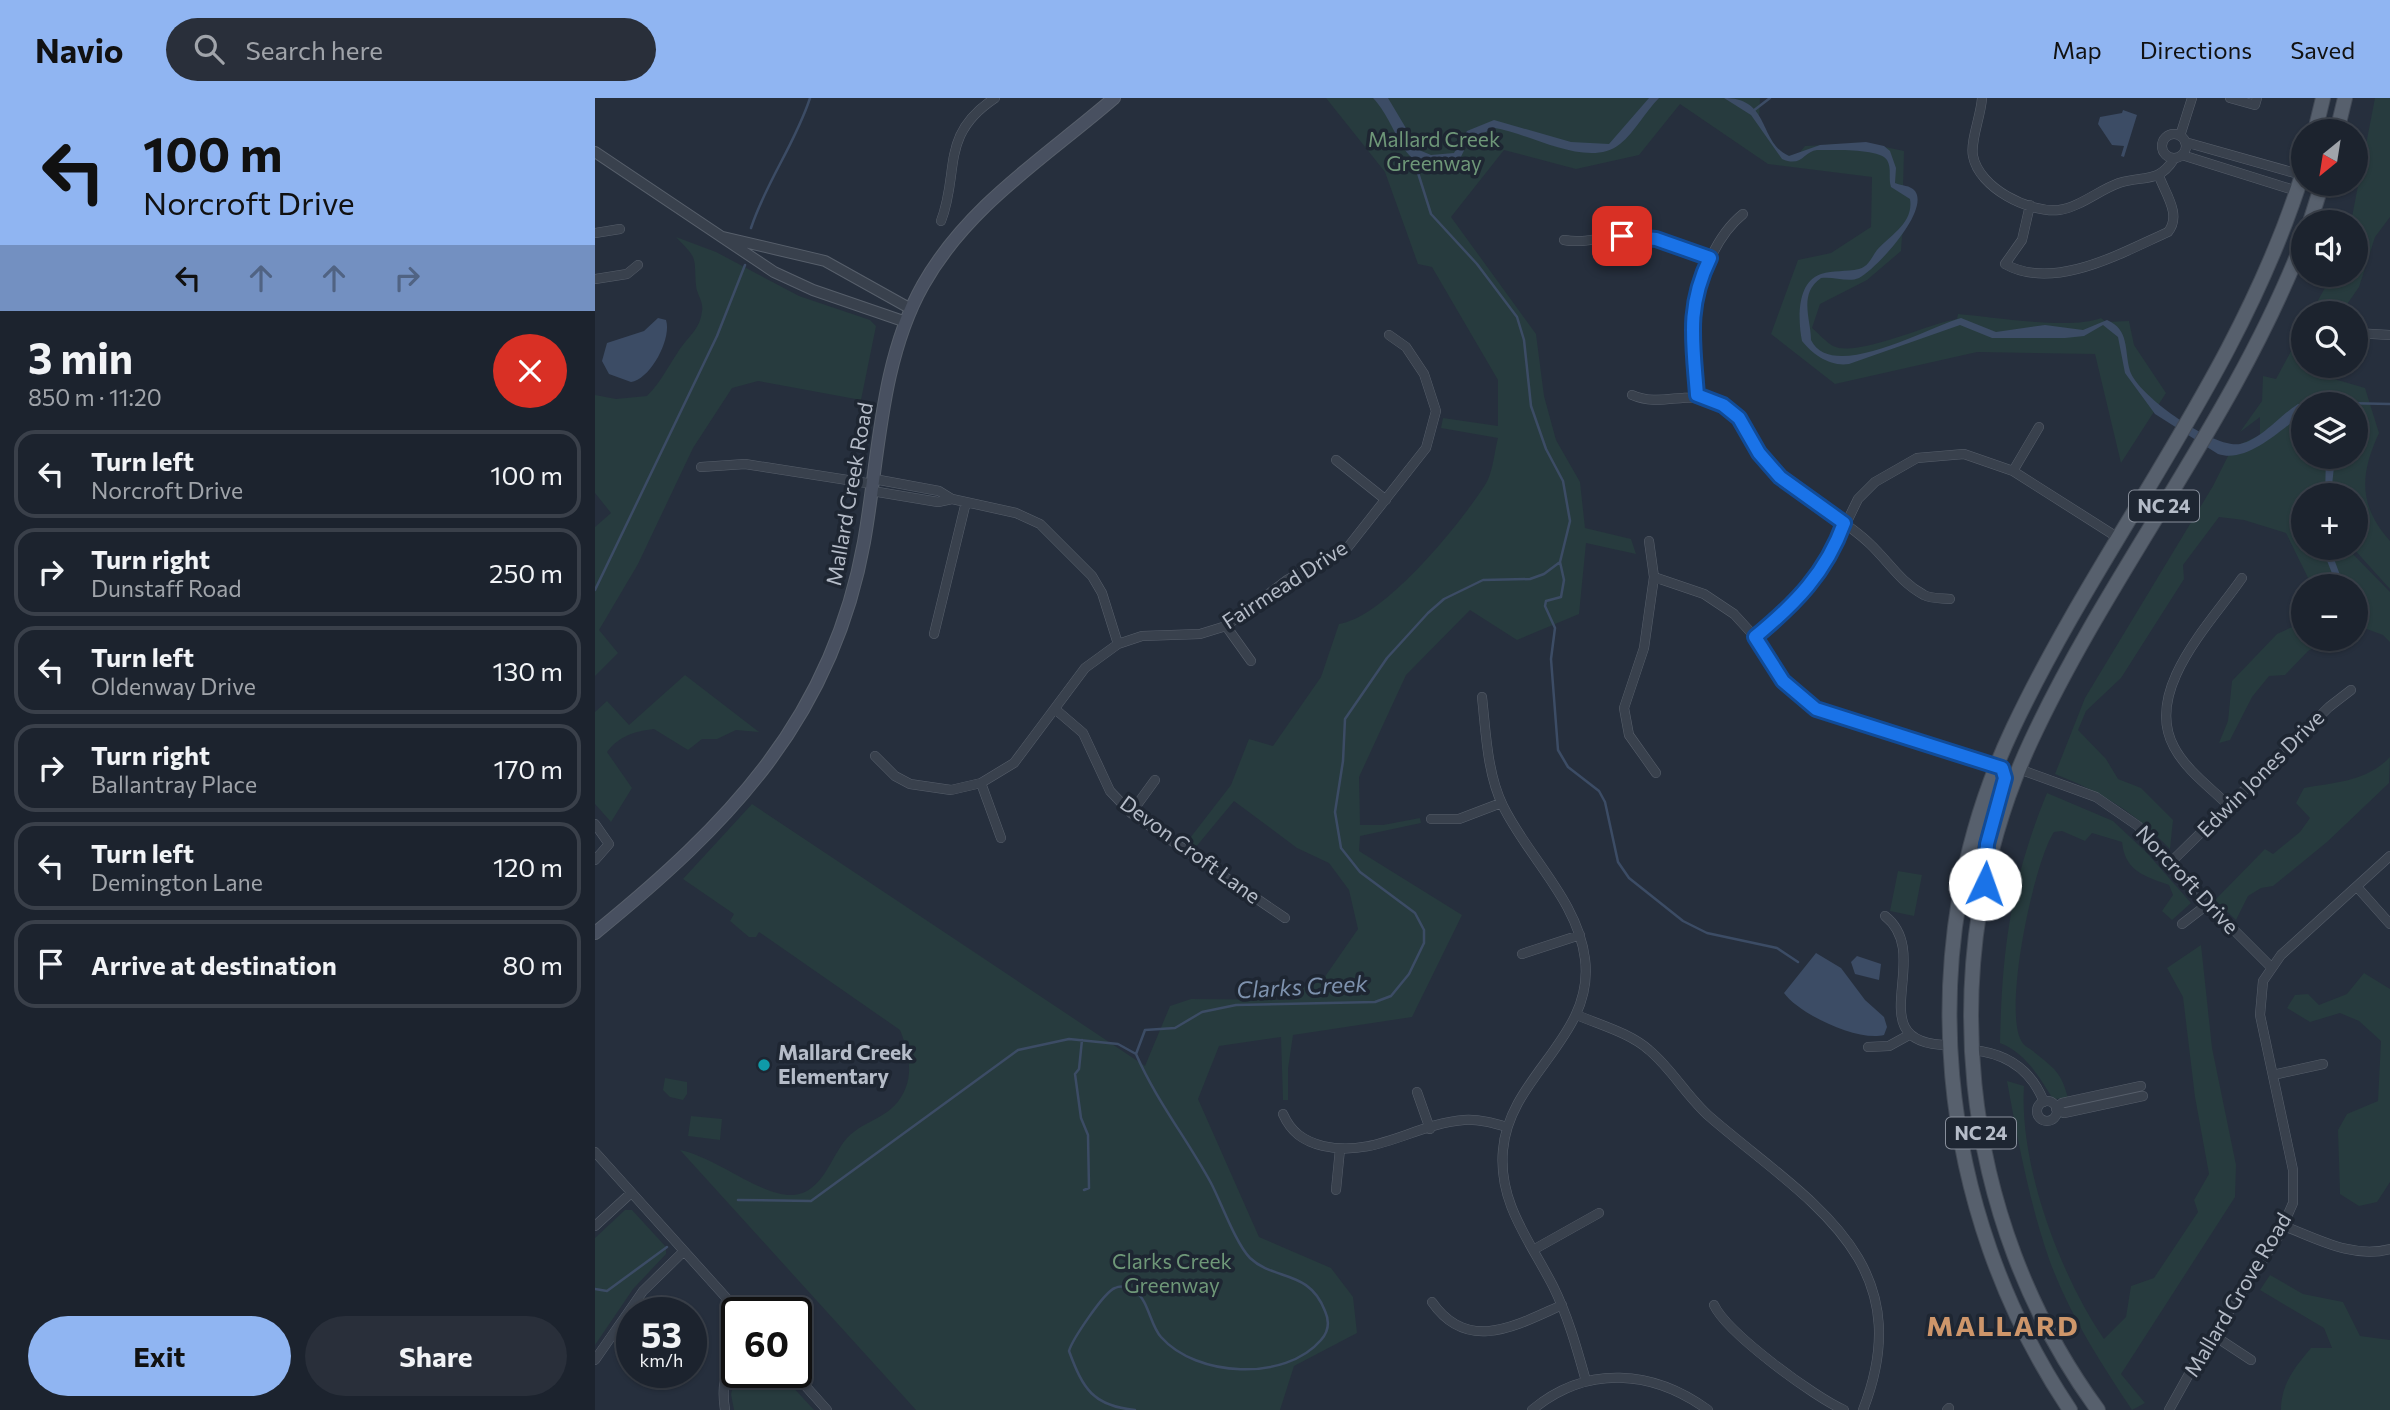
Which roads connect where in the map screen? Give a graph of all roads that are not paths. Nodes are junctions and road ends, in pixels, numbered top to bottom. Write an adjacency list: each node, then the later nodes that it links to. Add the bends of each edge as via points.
1 (995, 98): 22 (street, via 977,111 960,137)
2 (1114, 98): 31 (main road, Mallard Creek Road, via 982,208 946,249)
3 (1982, 98): 20 (street, via 1973,156 1994,188)
4 (2192, 98): 11 (street)
5 (2230, 98): 6 (street, via 2255,106)
6 (2257, 98)
7 (2323, 98): 9 (main road)
8 (2345, 98): 10 (main road)
9 (2318, 119)
10 (2340, 119)
11 (2182, 139): 13 (street); 13 (street, via 2168,136 2162,142 2164,153); 14 (street)
12 (595, 152): 25 (street)
13 (2178, 157): 16 (street); 17 (street)
14 (2245, 158): 15 (street); 16 (street)
15 (2291, 170)
16 (2241, 174): 18 (street)
17 (2159, 176): 20 (street, via 2118,184 2060,210); 20 (street, via 2174,212 2168,232 2083,269 2036,274 2005,264 2022,240)
18 (2291, 189)
19 (2295, 196): 45 (main road, NC 24, via 2262,282 2225,359)
20 (2030, 205)
21 (1743, 214): 27 (street, via 1726,230)
22 (941, 221)
23 (620, 229): 24 (street)
24 (595, 233)
25 (723, 237): 31 (street, via 802,286); 31 (street, via 825,261)
26 (1564, 240): 27 (street, via 1639,236)
27 (1710, 258): 36 (street, via 1699,280 1692,313)
28 (638, 265): 30 (street, via 627,274)
29 (2291, 267): 61 (main road, NC 24, via 2250,358 2065,676)
30 (595, 279)
31 (909, 315): 41 (main road, Mallard Creek Road, via 891,375)
32 (2368, 334): 34 (street)
33 (1389, 335): 42 (street, Fairmead Drive, via 1406,348 1424,374 1436,411 1426,448)
34 (2390, 335)
35 (1632, 395): 36 (street, via 1646,401)
36 (1697, 395): 44 (street, via 1723,405 1739,418 1759,453 1780,477)
37 (2039, 428): 40 (street)
38 (1336, 460): 42 (street)
39 (701, 467): 41 (street, via 745,464)
40 (2013, 471): 44 (street, via 1963,454 1917,458 1875,482); 45 (street)
41 (873, 485): 43 (street, via 938,502); 81 (main road, Mallard Creek Road, via 847,609 819,678 785,738 749,789 704,840)
42 (1387, 500): 50 (street, Fairmead Drive, via 1348,547 1287,580)
43 (967, 502): 51 (street); 53 (street, via 1016,513 1055,536 1102,593)
44 (1844, 523): 49 (street, via 1872,545 1896,576 1926,597); 52 (street, via 1837,542 1796,603)
45 (2120, 539): 55 (main road, NC 24)
46 (1649, 541): 47 (street)
47 (1654, 577): 52 (street, via 1704,594 1734,614); 62 (street, via 1644,648 1624,709 1629,735)
48 (2242, 578): 66 (street, via 2173,679 2166,703 2173,745)
49 (1950, 599)
50 (1226, 626): 53 (street, Fairmead Drive, via 1200,634 1142,636); 54 (street)
51 (934, 634)
52 (1755, 637): 60 (street, via 1783,681 1816,709)
53 (1118, 644): 58 (street, Fairmead Drive, via 1085,668)
54 (1251, 661)
55 (2037, 681): 60 (main road, NC 24); 61 (main road, via 2011,754 2012,764)
56 (2351, 690): 66 (street, Edwin Jones Drive)
57 (1482, 697): 65 (street, via 1492,774)
58 (1055, 709): 64 (street, Fairmead Drive, via 1014,762); 67 (street, Devon Croft Lane, via 1083,733 1109,791)
59 (875, 756): 64 (street, Fairmead Drive, via 910,784 951,790)
60 (1997, 764): 74 (main road, via 2005,778 1987,844); 87 (main road, NC 24, via 1961,889 1950,973)
61 (2019, 769): 73 (street, Norcroft Drive, via 2109,805 2138,826); 74 (main road, NC 24)
62 (1657, 773)
63 (1155, 780): 67 (street)
64 (981, 783): 70 (street)
65 (1501, 803): 68 (street, via 1459,819); 82 (street)
66 (2229, 806): 73 (street, Edwin Jones Drive)
67 (1131, 813): 77 (street, Devon Croft Lane)
68 (1431, 819)
69 (595, 824): 72 (street, via 609,844)
70 (1001, 838)
71 (2390, 856): 75 (street, Mallard Grove Road)
72 (595, 860)
73 (2172, 861): 76 (street, Norcroft Drive)
74 (1985, 884): 89 (main road, NC 24, via 1972,978)
75 (2358, 888): 80 (street); 84 (street, Mallard Grove Road)
76 (2208, 904): 79 (street); 84 (street, Norcroft Drive)
77 (1285, 918)
78 (1886, 920): 86 (street, via 1904,944 1902,1015)
79 (2182, 924)
80 (2390, 924)
81 (595, 933)
82 (1580, 935): 83 (street); 85 (street, via 1586,970)
83 (1522, 954)
84 (2271, 967): 91 (street, Mallard Grove Road, via 2259,1003)
85 (1577, 1016): 97 (street, via 1518,1101); 124 (street, via 1650,1050 1708,1115 1817,1204 1843,1234 1866,1274 1875,1309 1877,1356)
86 (1909, 1035): 87 (street, via 1925,1045); 88 (street, via 1897,1044)
87 (1949, 1045): 125 (main road, NC 24, via 1959,1138 1983,1235 2015,1315)
88 (1871, 1048)
89 (1972, 1050): 94 (street, via 1991,1051 2015,1063); 126 (main road, NC 24, via 1981,1135 2001,1218 2044,1322)
90 (2323, 1064): 91 (street)
91 (2273, 1075): 105 (street, Mallard Grove Road, via 2295,1183)
92 (2142, 1091): 95 (street, via 2062,1103)
93 (1417, 1093): 98 (street)
94 (2044, 1102): 95 (street); 95 (street, via 2037,1108 2042,1119 2051,1120)
95 (2056, 1109)
96 (1283, 1114): 99 (street, via 1303,1139)
97 (1507, 1127): 98 (street, via 1464,1120); 106 (street, via 1503,1184)
98 (1430, 1129): 99 (street, via 1382,1145)
99 (1340, 1149): 101 (street)
100 (595, 1152): 102 (street)
101 (1336, 1191)
102 (631, 1193): 104 (street); 108 (street)
103 (1599, 1213): 106 (street)
104 (595, 1226)
105 (2284, 1226): 107 (street, via 2346,1250); 113 (street, Mallard Grove Road)
106 (1532, 1250): 111 (street)
107 (2390, 1250)
108 (684, 1251): 109 (street); 114 (street, via 643,1291)
109 (725, 1297)
110 (1432, 1302): 111 (street, via 1450,1320 1485,1332 1506,1329)
111 (1562, 1305): 116 (street)
112 (1714, 1305): 123 (street, via 1732,1329)
113 (2213, 1335): 115 (street); 127 (street, Mallard Grove Road)
114 (595, 1360)
115 (2251, 1360)
116 (1586, 1381): 121 (street, via 1554,1394); 122 (street, via 1619,1376 1642,1379 1680,1392)
117 (723, 1388): 119 (street)
118 (807, 1388): 120 (street)
119 (725, 1410)
120 (827, 1410)
121 (1532, 1410)
122 (1709, 1410)
123 (1844, 1410)
124 (1863, 1410)
125 (2070, 1410)
126 (2098, 1410)
127 (2169, 1410)

